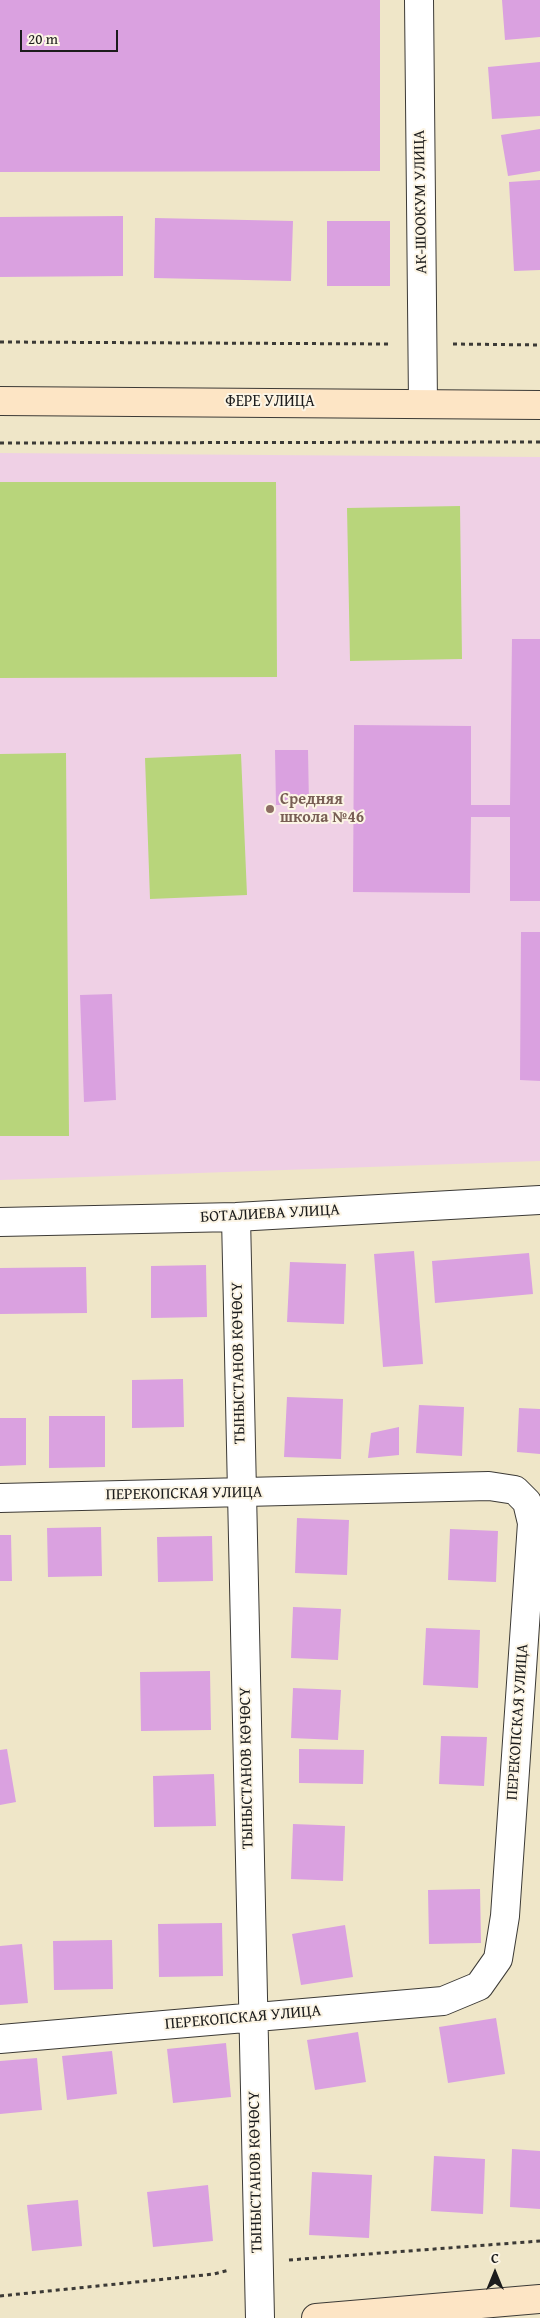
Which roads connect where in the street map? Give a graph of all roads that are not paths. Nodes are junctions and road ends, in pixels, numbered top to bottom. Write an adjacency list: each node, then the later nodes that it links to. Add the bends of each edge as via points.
1 (419, 0): 3 (street, АК-ШООКУМ УЛИЦА)
2 (0, 401): 3 (street, ФЕРЕ УЛИЦА)
3 (423, 403): 4 (street, ФЕРЕ УЛИЦА)
4 (540, 405)
5 (540, 1200): 6 (street, БОТАЛИЕВА УЛИЦА)
6 (236, 1217): 7 (street, БОТАЛИЕВА УЛИЦА); 8 (street, ТЫНЫСТАНОВ КӨЧӨСҮ)
7 (0, 1222)
8 (241, 1492): 9 (street, ПЕРЕКОПСКАЯ УЛИЦА); 10 (street, ТЫНЫСТАНОВ КӨЧӨСҮ); 10 (street, ПЕРЕКОПСКАЯ УЛИЦА, via 489,1486 515,1490 527,1502 532,1523 505,1916 498,1959 479,1986 443,2000)
9 (0, 1498)
10 (252, 2017): 11 (street, ПЕРЕКОПСКАЯ УЛИЦА); 13 (street, ТЫНЫСТАНОВ КӨЧӨСҮ)
11 (0, 2039)
12 (540, 2299): 14 (street)
13 (260, 2318)
14 (316, 2318)

